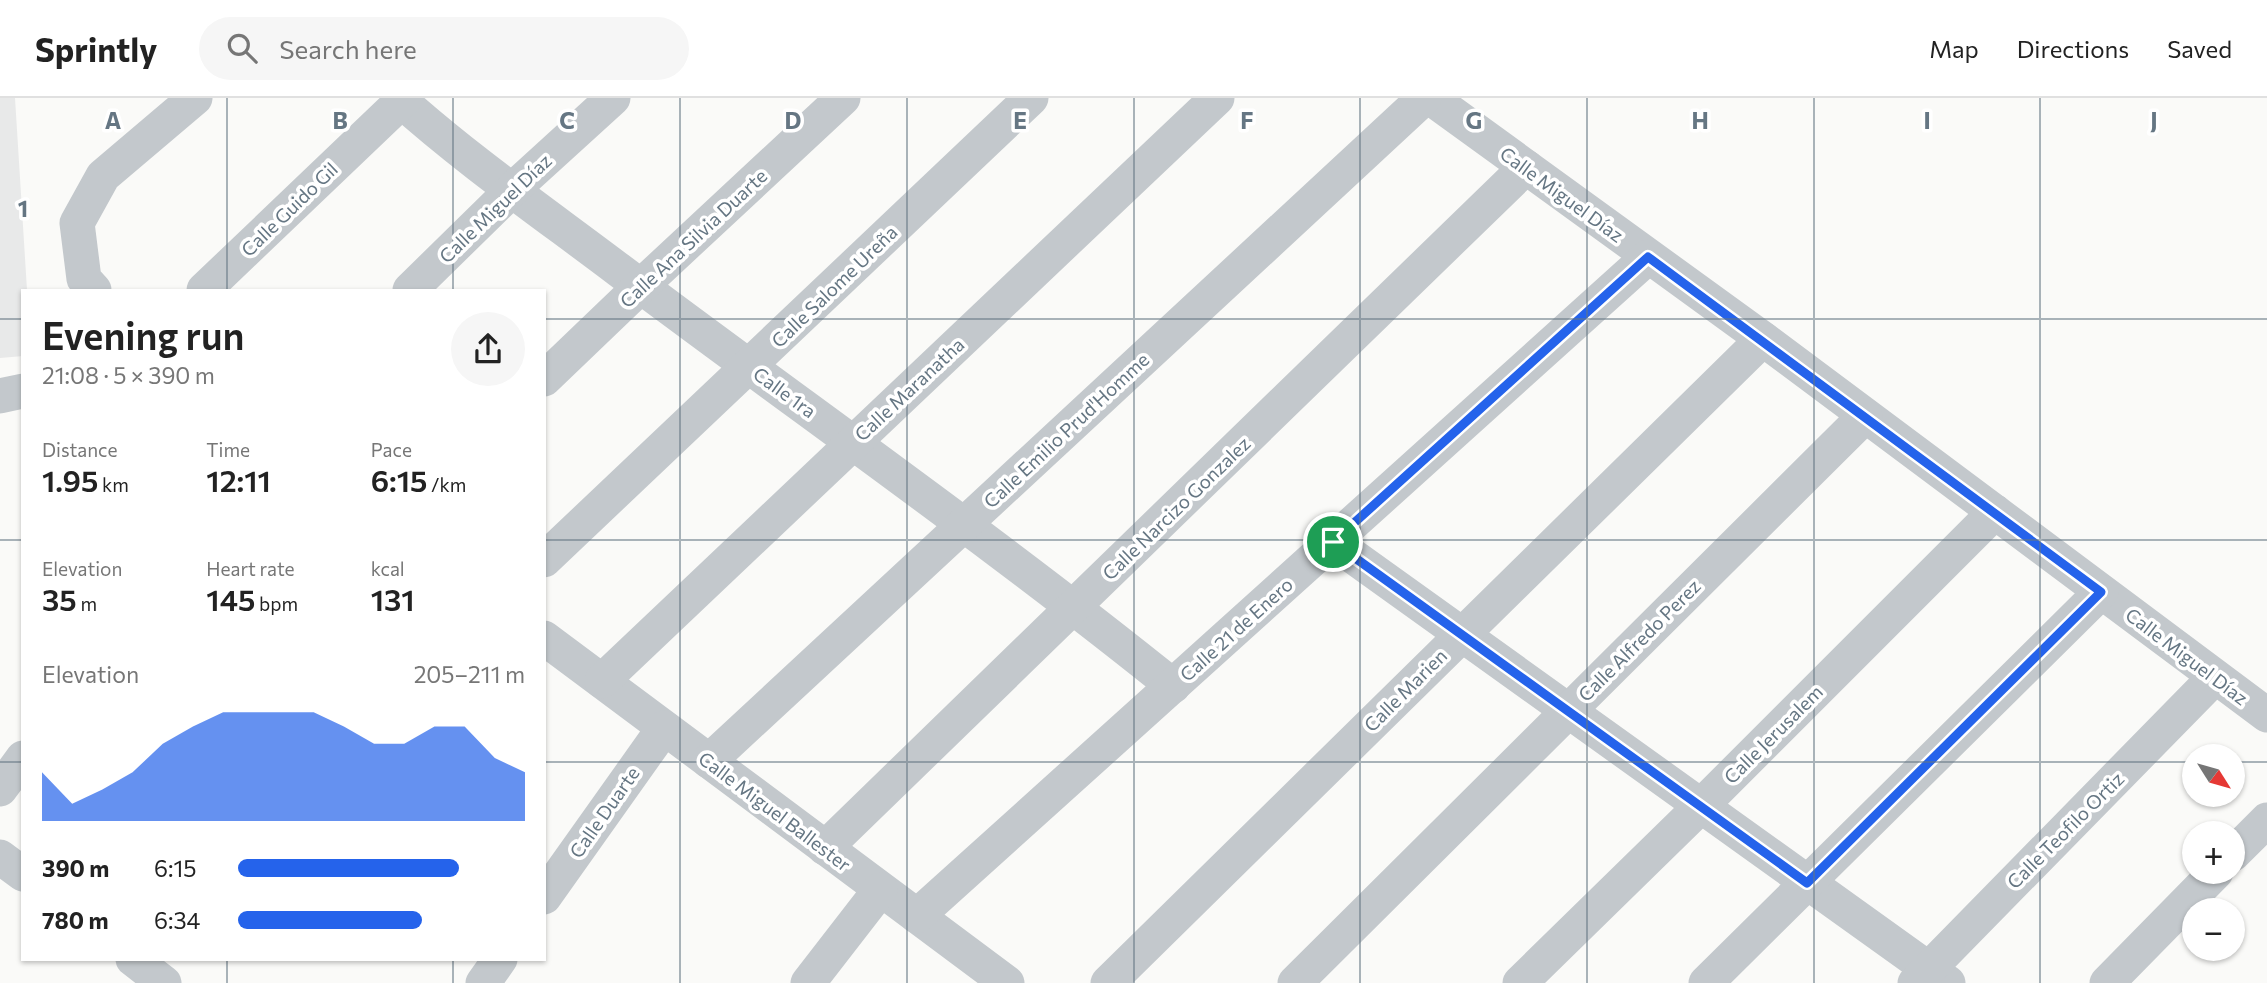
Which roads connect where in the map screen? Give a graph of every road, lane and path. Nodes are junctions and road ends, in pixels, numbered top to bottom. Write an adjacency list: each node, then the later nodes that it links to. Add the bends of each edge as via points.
1 (195, 98): 13 (street, via 103,176 77,223 84,279)
2 (613, 98): 10 (street, Calle Miguel Díaz)
3 (843, 98): 12 (street, Calle Ana Silvia Duarte)
4 (1031, 98): 17 (street, Calle Salome Ureña)
5 (1217, 98): 22 (street, Calle Maranatha)
6 (1424, 98): 24 (street, Calle Emilio Prud'Homme)
7 (1431, 98): 9 (street, Calle Miguel Díaz)
8 (402, 99): 10 (street, Calle 1ra, via 450,143); 14 (street, Calle Guido Gil)
9 (1526, 167): 11 (street, Calle Miguel Díaz); 28 (street, Calle Narcizo Gonzalez)
10 (513, 189): 12 (street, Calle 1ra); 15 (street, Calle Miguel Díaz)
11 (1648, 257): 16 (street, Calle Miguel Díaz); 25 (street, Calle 21 de Enero)
12 (640, 286): 17 (street, Calle 1ra); 18 (street, Calle Ana Silvia Duarte)
13 (92, 289)
14 (205, 289)
15 (411, 289)
16 (1763, 340): 21 (street, Calle Miguel Díaz); 29 (street, Calle Marien)
17 (750, 367): 22 (street, Calle 1ra); 26 (street, Calle Salome Ureña)
18 (546, 377)
19 (21, 391): 20 (street)
20 (0, 396)
21 (1865, 416): 23 (street, Calle Miguel Díaz); 34 (street, Calle Alfredo Perez)
22 (854, 442): 24 (street, Calle 1ra); 32 (street, Calle Maranatha)
23 (1995, 512): 27 (street, Calle Miguel Díaz); 40 (street, Calle Jerusalem)
24 (965, 524): 28 (street, Calle 1ra); 38 (street, Calle Emilio Prud'Homme)
25 (1333, 542): 29 (street); 33 (street, Calle 21 de Enero)
26 (546, 558)
27 (2101, 592): 31 (street, Calle Miguel Díaz); 46 (street)
28 (1074, 606): 33 (street, Calle 1ra); 43 (street, Calle Narcizo Gonzalez)
29 (1461, 634): 34 (street); 56 (street, Calle Marien)
30 (546, 639): 32 (street, Calle Miguel Ballester)
31 (2215, 677): 35 (street, Calle Miguel Díaz); 52 (street, Calle Teofilo Ortiz)
32 (602, 681): 36 (street, Calle Miguel Ballester)
33 (1173, 686): 50 (street, Calle 21 de Enero)
34 (1568, 711): 40 (street); 57 (street, Calle Alfredo Perez)
35 (2267, 715)
36 (664, 728): 38 (street, Calle Miguel Ballester); 49 (street, Calle Duarte)
37 (21, 761): 39 (street)
38 (709, 761): 43 (street, Calle Miguel Ballester)
39 (0, 789)
40 (1701, 806): 46 (street); 58 (street, Calle Jerusalem)
41 (2267, 820): 42 (street)
42 (2245, 843)
43 (825, 848): 48 (street, Calle Miguel Ballester)
44 (0, 857): 45 (street)
45 (21, 873)
46 (1807, 883): 52 (street); 59 (street)
47 (2204, 884): 60 (street)
48 (880, 890): 50 (street, Calle Miguel Ballester); 54 (street)
49 (546, 894)
50 (917, 916): 55 (street, Calle Miguel Ballester)
51 (499, 961): 53 (street)
52 (1931, 978)
53 (483, 983)
54 (808, 983)
55 (1007, 983)
56 (1108, 983)
57 (1296, 983)
58 (1520, 983)
59 (1706, 983)
60 (2107, 983)

